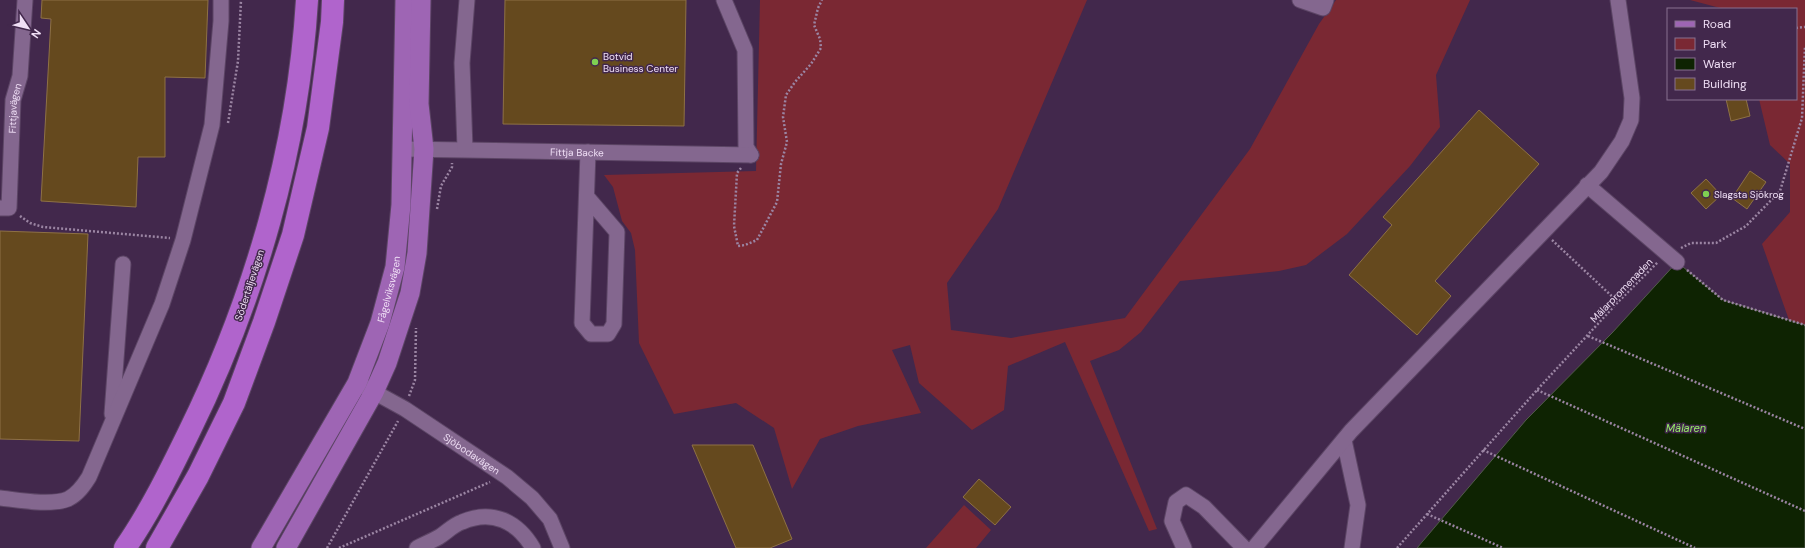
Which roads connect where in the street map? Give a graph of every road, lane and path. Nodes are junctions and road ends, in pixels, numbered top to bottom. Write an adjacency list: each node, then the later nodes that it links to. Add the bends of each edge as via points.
1 (25, 0): 21 (street, Fittjavägen, via 20,76 13,100)
2 (221, 0): 23 (street, via 212,125)
3 (334, 0): 42 (highway, via 318,128 293,235 234,403 198,476)
4 (405, 0): 14 (main road, Fågelviksvägen)
5 (421, 0): 16 (main road, Fågelviksvägen, via 419,104)
6 (467, 0): 15 (street, via 462,63)
7 (724, 0): 18 (street, via 745,50 746,147)
8 (822, 0): 18 (path, via 814,25 821,48 812,64 786,95 783,117 787,142 781,164 777,202 756,240 738,246 734,226 736,173)
9 (1300, 0): 10 (street, via 1323,8)
10 (1326, 0)
11 (1618, 0): 19 (street, via 1632,98 1631,120 1622,141)
12 (306, 6): 41 (highway, Södertäljevägen, via 292,126 267,229 240,314 210,390 173,465)
13 (1805, 46): 24 (path, Mälarpromenaden, via 1802,118 1780,191 1746,226 1716,243 1691,243)
14 (402, 149): 16 (street, Fittja Backe); 29 (main road, Fågelviksvägen, via 401,205 395,267 380,323)
15 (465, 149): 16 (street, Fittja Backe); 17 (street, Fittja Backe)
16 (424, 150): 31 (main road, Fågelviksvägen, via 417,253 410,293 387,363)
17 (588, 152): 18 (street, Fittja Backe); 20 (street)
18 (751, 155)
19 (1587, 186): 22 (street); 24 (street)
20 (587, 197): 20 (street, via 582,323 591,334 608,334 614,324 617,232)
21 (4, 208): 23 (path, via 30,223 43,227)
22 (1543, 231): 26 (path); 34 (street)
23 (183, 240): 32 (street, via 162,304)
24 (1672, 258): 26 (path, Mälarpromenaden, via 1650,270); 27 (path, via 1723,300)
25 (123, 264): 32 (street)
26 (1618, 302): 28 (path, Mälarpromenaden)
27 (1805, 325)
28 (1588, 336): 30 (path, Mälarpromenaden); 33 (path)
29 (357, 383): 31 (street, Sjöbodavägen); 43 (main road, Fågelviksvägen)
30 (1537, 390): 35 (path, Mälarpromenaden); 38 (path)
31 (374, 392): 36 (street, Sjöbodavägen, via 405,409); 44 (main road, Fågelviksvägen)
32 (111, 427): 37 (street, via 89,477 81,489 68,499 40,501)
33 (1805, 429)
34 (1344, 440): 50 (street); 51 (street, via 1358,505)
35 (1483, 450): 39 (path, Mälarpromenaden); 54 (path)
36 (507, 477): 40 (street, Sjöbodavägen, via 532,498 550,519); 45 (path, via 483,484)
37 (0, 498)
38 (1805, 511)
39 (1427, 514): 52 (path, Mälarpromenaden); 53 (path)
40 (558, 547)
41 (125, 548)
42 (157, 548)
43 (261, 548)
44 (286, 548)
45 (339, 548)
46 (417, 548): 47 (street, via 462,522 487,516 508,522)
47 (533, 548)
48 (1184, 548): 49 (street, via 1172,521 1176,502 1186,495 1204,508)
49 (1244, 548)
50 (1254, 548)
51 (1352, 548)
52 (1397, 548)
53 (1503, 548)
54 (1695, 548)

